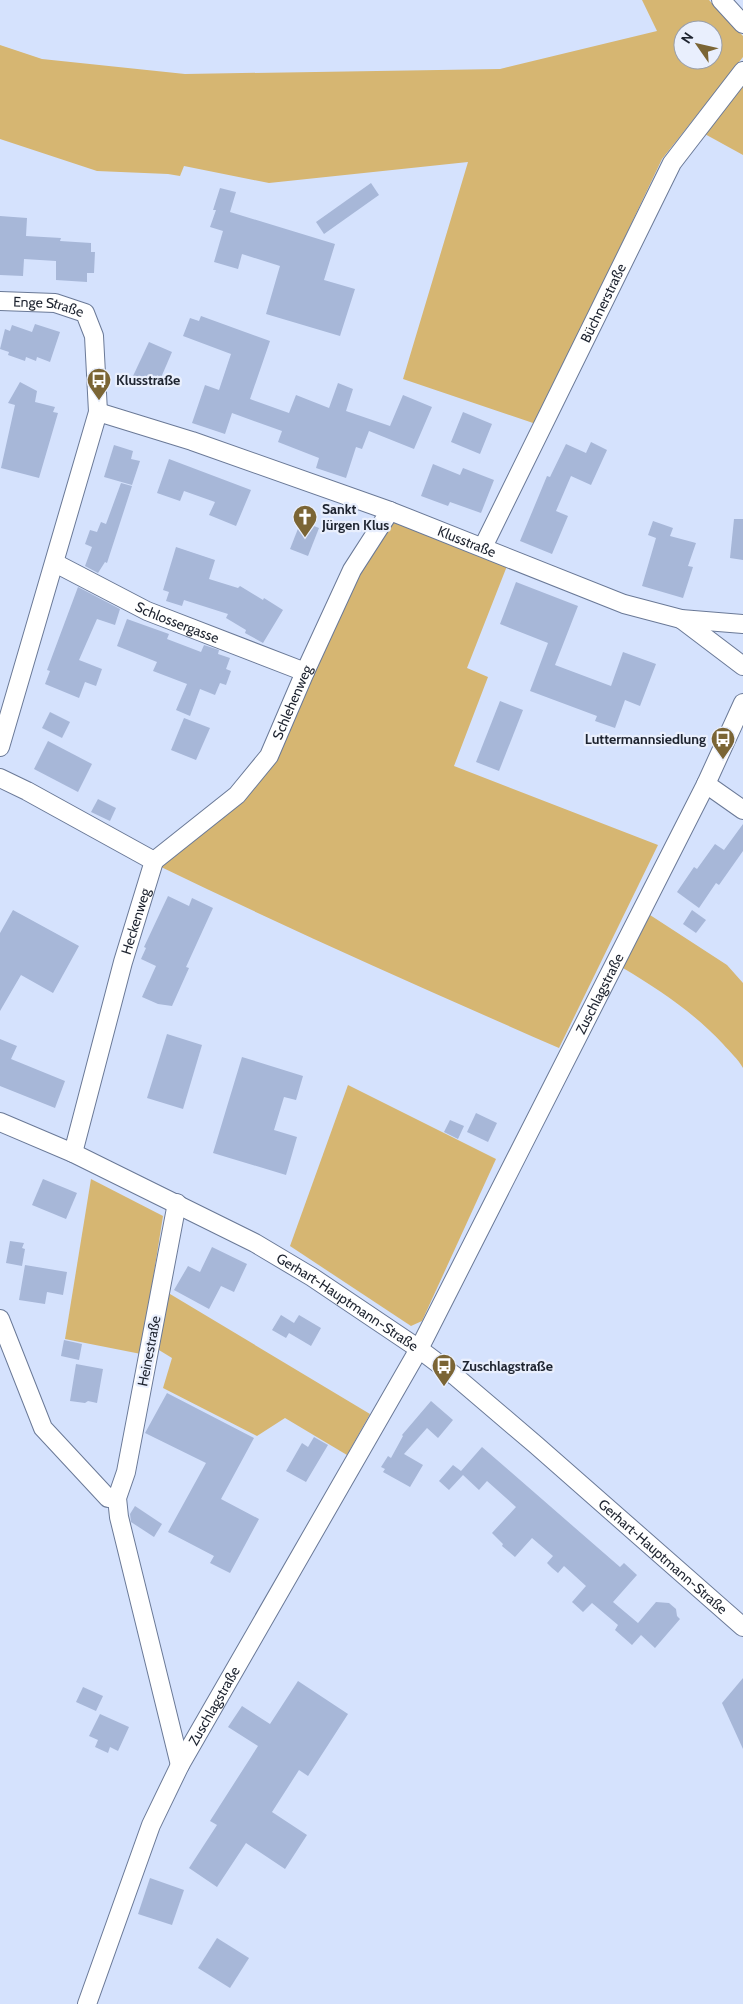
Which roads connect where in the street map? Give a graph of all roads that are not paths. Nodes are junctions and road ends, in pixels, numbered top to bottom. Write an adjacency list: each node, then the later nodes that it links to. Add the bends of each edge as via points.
1 (721, 0): 2 (street)
2 (743, 24)
3 (743, 71): 7 (street, Büchnerstraße, via 672,163)
4 (0, 301): 5 (street, Enge Straße, via 55,303 85,313 94,336)
5 (98, 412): 6 (street, Klusstraße, via 192,441); 8 (street)
6 (390, 511): 7 (street, Klusstraße); 12 (street, Schlehenweg, via 352,570)
7 (483, 547): 9 (street, Klusstraße, via 624,604)
8 (55, 563): 12 (street, Schlossergasse, via 146,611); 14 (street)
9 (681, 619): 10 (street, Klusstraße); 11 (street)
10 (743, 624)
11 (743, 666)
12 (305, 672): 18 (street, Schlehenweg, via 269,756 237,796)
13 (743, 703): 16 (street, Zuschlagstraße)
14 (0, 747)
15 (0, 779): 18 (street, via 27,790)
16 (706, 784): 17 (street); 23 (street, Zuschlagstraße)
17 (743, 810)
18 (154, 861): 20 (street, Heckenweg, via 123,962)
19 (0, 1122): 20 (street, Gerhart-Hauptmann-Straße)
20 (73, 1153): 21 (street, Gerhart-Hauptmann-Straße)
21 (177, 1203): 23 (street, Gerhart-Hauptmann-Straße, via 255,1242); 24 (street, Heinestraße, via 126,1472)
22 (0, 1318): 24 (street, via 44,1428 108,1498)
23 (419, 1349): 25 (street, Gerhart-Hauptmann-Straße, via 536,1445); 26 (street, Zuschlagstraße)
24 (117, 1498): 26 (street, Heinestraße)
25 (743, 1628)
26 (180, 1765): 27 (street, Zuschlagstraße, via 151,1825)
27 (87, 2004)

